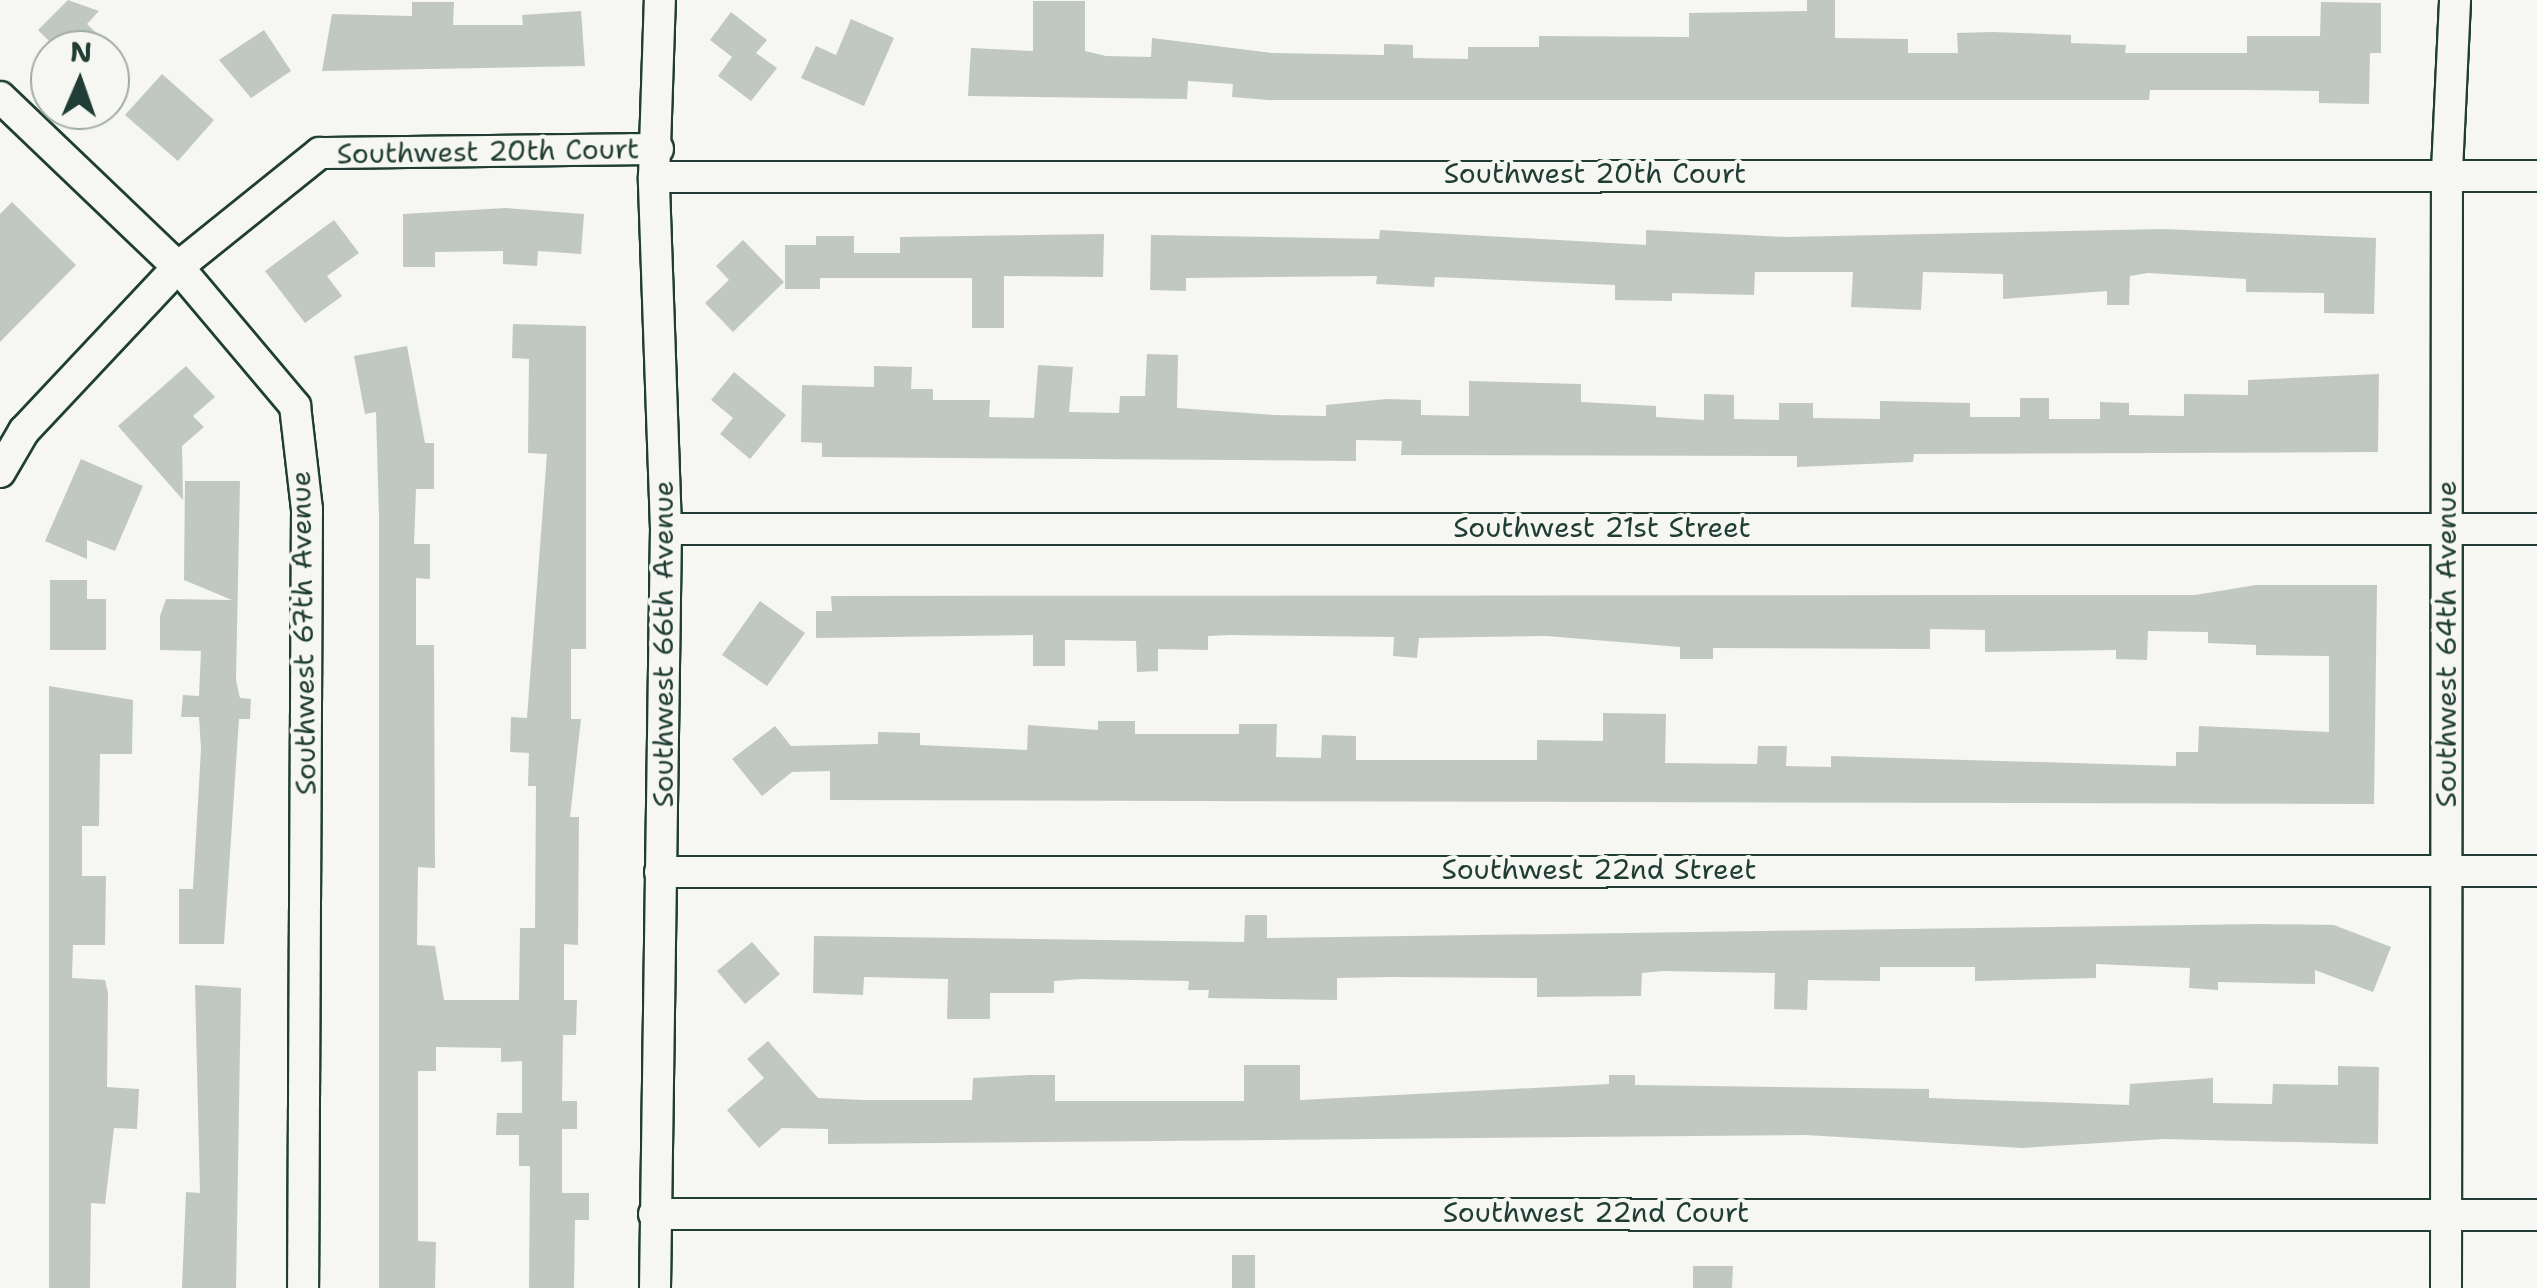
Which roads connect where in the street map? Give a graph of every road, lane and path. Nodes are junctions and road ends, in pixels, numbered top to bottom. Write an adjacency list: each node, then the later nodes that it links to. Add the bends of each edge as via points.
1 (660, 0): 4 (street, Southwest 66th Avenue)
2 (2455, 0): 5 (street, Southwest 64th Avenue)
3 (0, 97): 7 (street, Southwest 67th Avenue)
4 (656, 163): 5 (street, Southwest 20th Court); 7 (street, Southwest 20th Court, via 320,152); 10 (street, Southwest 66th Avenue)
5 (2446, 171): 6 (street, Southwest 20th Court); 9 (street, Southwest 64th Avenue)
6 (2537, 176)
7 (178, 267): 8 (street, Southwest 20th Court, via 24,431); 18 (street, Southwest 67th Avenue, via 295,406 307,509)
8 (0, 472)
9 (2445, 524): 10 (street, Southwest 21st Street); 11 (street, Southwest 21st Street); 12 (street, Southwest 64th Avenue)
10 (666, 529): 14 (street, Southwest 66th Avenue)
11 (2537, 529)
12 (2446, 866): 13 (street, Southwest 22nd Street); 14 (street, Southwest 22nd Street); 15 (street, Southwest 64th Avenue)
13 (2537, 871)
14 (660, 872): 16 (street, Southwest 66th Avenue)
15 (2446, 1211): 16 (street, Southwest 22nd Court); 17 (street, Southwest 22nd Court); 20 (street, Southwest 64th Avenue)
16 (654, 1214): 19 (street, Southwest 66th Avenue)
17 (2537, 1215)
18 (303, 1288)
19 (655, 1288)
20 (2446, 1288)

